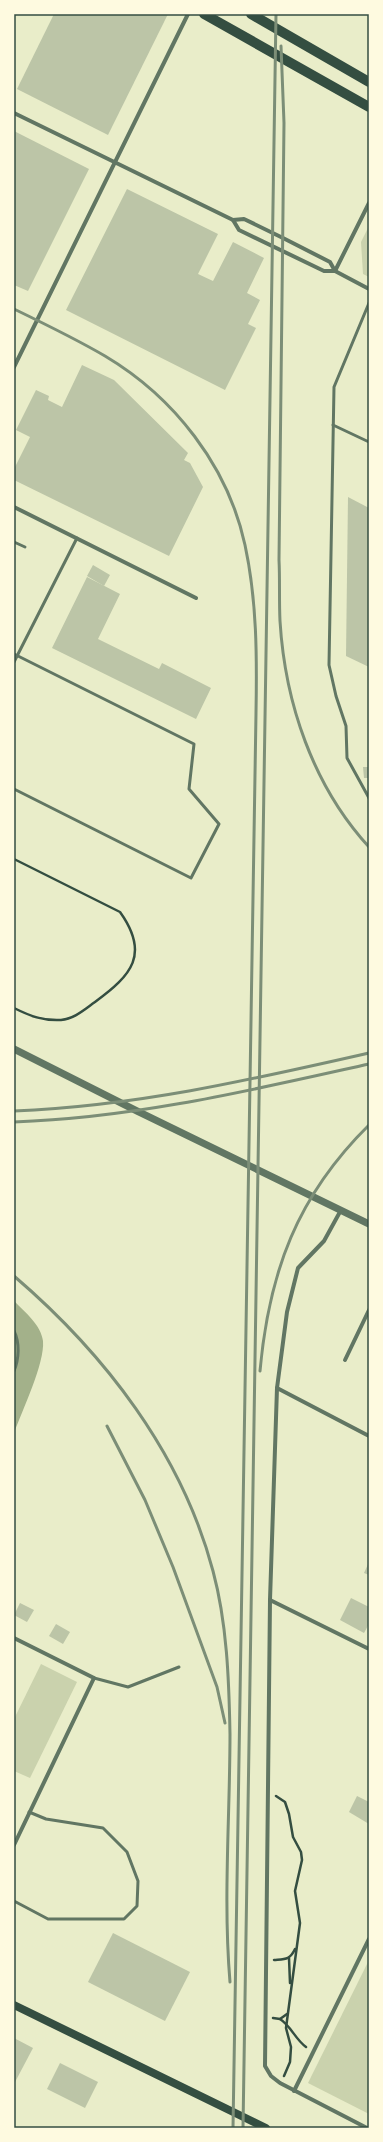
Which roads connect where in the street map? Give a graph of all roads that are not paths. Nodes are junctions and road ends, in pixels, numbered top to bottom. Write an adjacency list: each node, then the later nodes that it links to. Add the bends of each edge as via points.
1 (188, 14): 7 (street)
2 (204, 14): 5 (main road)
3 (251, 14): 4 (main road)
4 (369, 82)
5 (369, 107)
6 (14, 113): 7 (street)
7 (114, 163): 9 (street); 13 (street)
8 (369, 203): 10 (street)
9 (233, 220): 10 (street, via 239,230 324,271); 10 (street, via 244,219 283,238 330,262)
10 (335, 271): 11 (street)
11 (369, 289)
12 (369, 303): 14 (lane, via 334,387)
13 (14, 367)
14 (333, 425): 15 (lane); 24 (lane, via 329,665 346,726 347,758)
15 (369, 442)
16 (14, 507): 17 (street)
17 (77, 538): 20 (street); 21 (lane)
18 (14, 542): 19 (lane)
19 (26, 547)
20 (196, 598)
21 (16, 655): 22 (lane); 23 (lane, via 194,744 189,789 219,824 191,878)
22 (14, 662)
23 (14, 789)
24 (369, 798)
25 (14, 1049): 26 (street)
26 (341, 1210): 27 (street); 32 (street, via 324,1241 298,1268 287,1312)
27 (369, 1224)
28 (369, 1310): 30 (street)
29 (14, 1331): 31 (lane, via 18,1362)
30 (345, 1360)
31 (14, 1371)
32 (277, 1388): 33 (street); 34 (street)
33 (369, 1436)
34 (270, 1600): 36 (street); 44 (street, via 265,2066 271,2076)
35 (14, 1638): 38 (street)
36 (369, 1649)
37 (179, 1667): 38 (lane, via 128,1687)
38 (94, 1678): 39 (street)
39 (28, 1812): 40 (street); 41 (lane, via 46,1819 103,1828 127,1852 138,1881 137,1906 124,1919 48,1919)
40 (14, 1845)
41 (14, 1901)
42 (369, 1939): 44 (street)
43 (14, 2005): 45 (main road)
44 (294, 2091): 46 (street)
45 (266, 2128)
46 (367, 2128)

